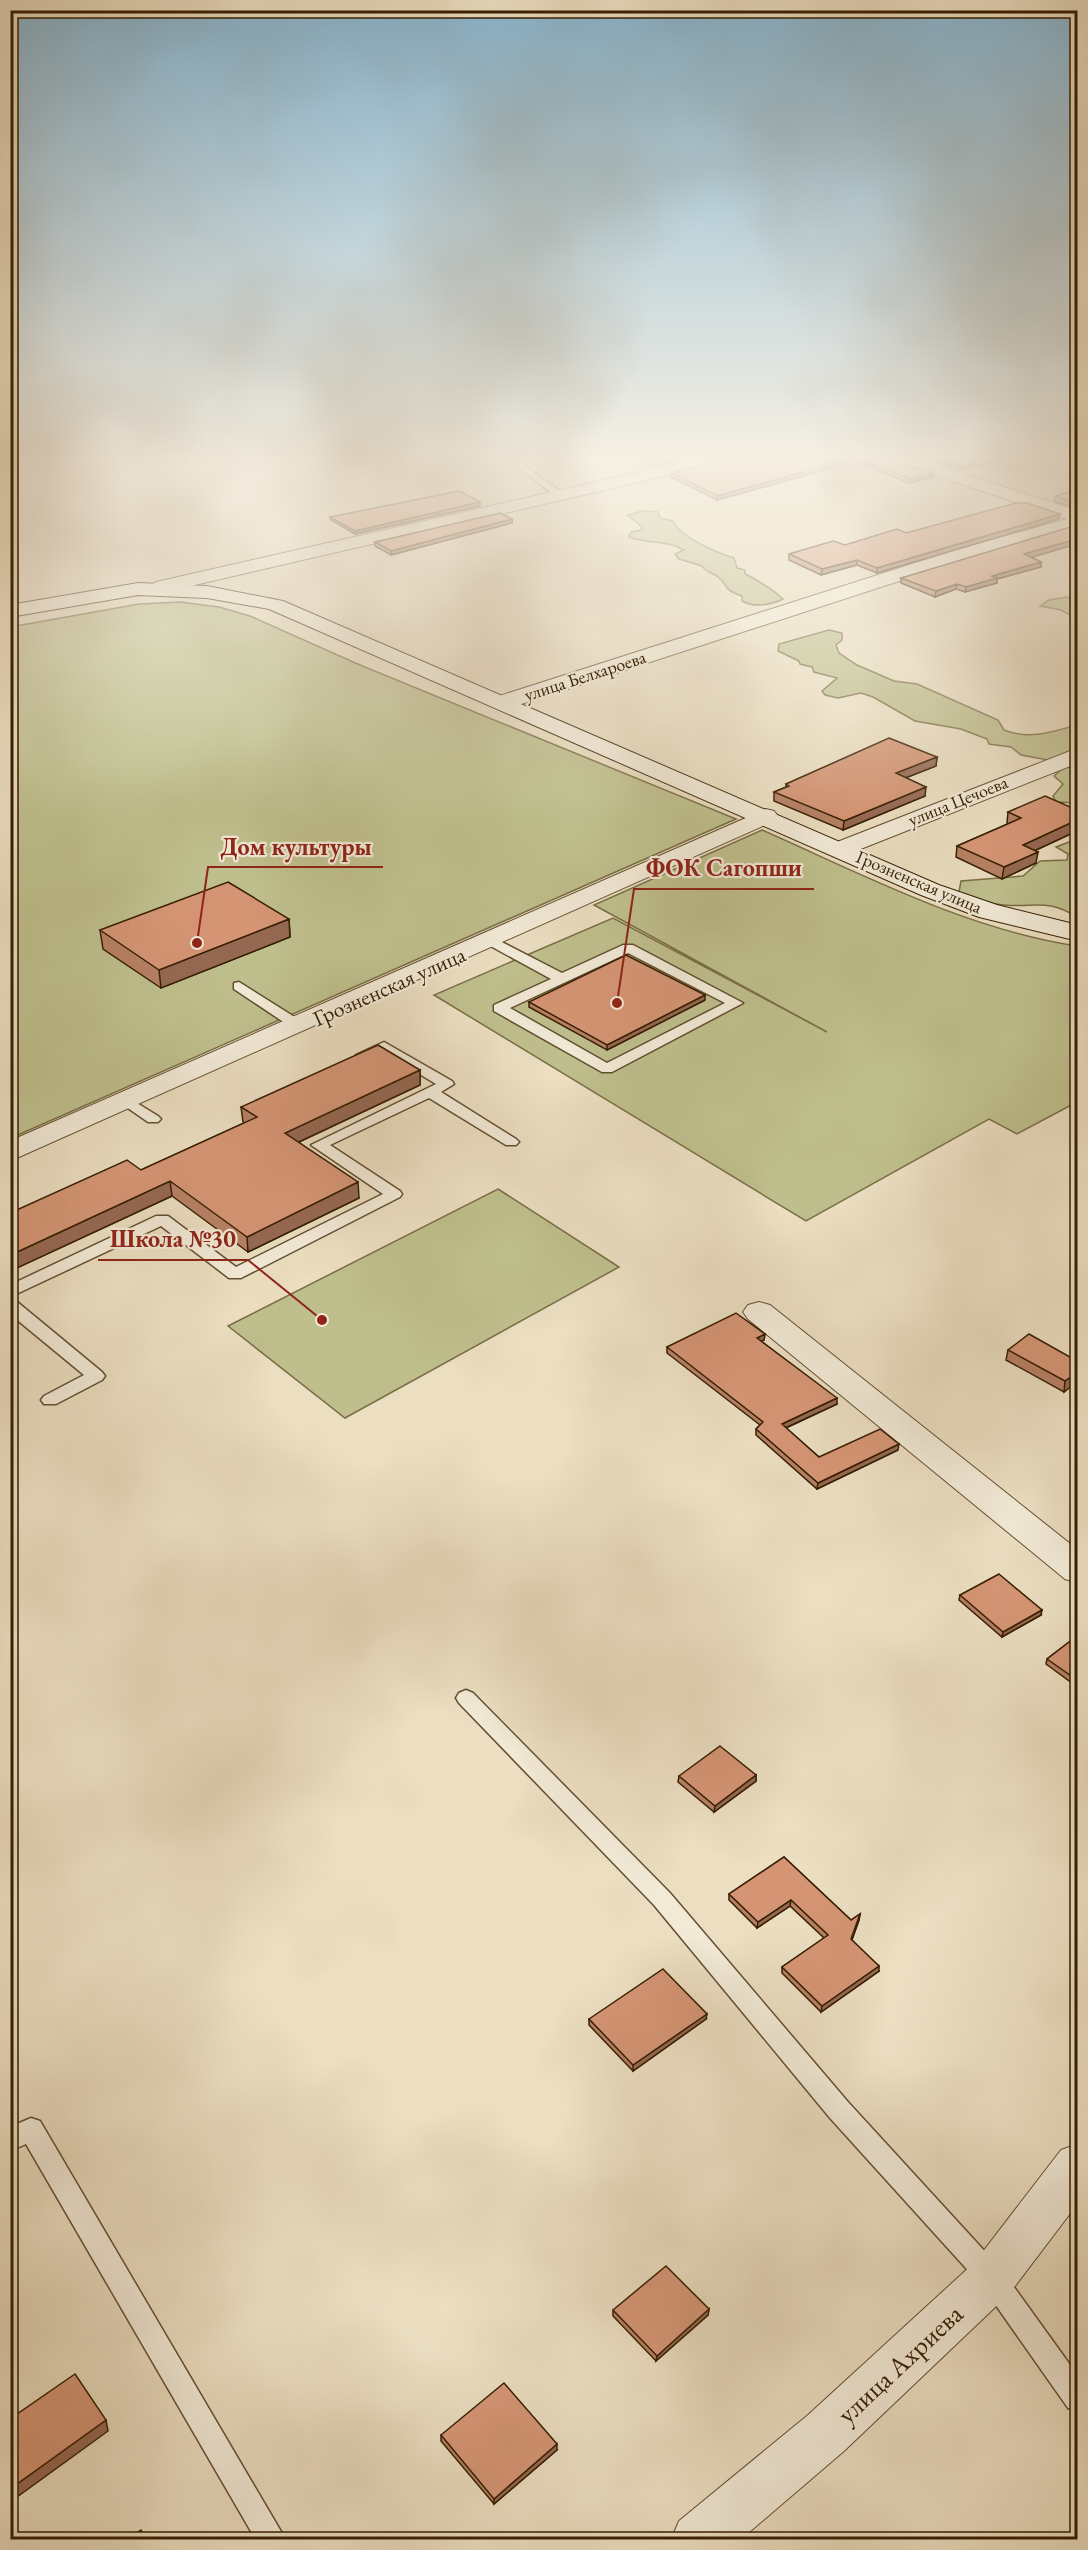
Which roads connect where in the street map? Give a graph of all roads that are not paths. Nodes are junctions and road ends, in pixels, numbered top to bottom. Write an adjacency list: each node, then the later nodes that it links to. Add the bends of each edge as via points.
1 (186, 581): 3 (street)
2 (879, 581): 5 (street, улица Белхароева)
3 (156, 588): 4 (street, Грозненская улица); 5 (street, Грозненская улица, via 235,594 276,605)
4 (10, 611)
5 (504, 702): 7 (street, Грозненская улица)
6 (1077, 755): 8 (street, улица Цечоева)
7 (766, 816): 8 (street, Грозненская улица); 10 (street, Грозненская улица)
8 (840, 849): 9 (street, Грозненская улица, via 930,890 988,911)
9 (1077, 933)
10 (490, 940): 11 (lane); 13 (street, Грозненская улица)
11 (562, 979): 11 (lane, via 628,948 736,1003 607,1069 499,1008)
12 (239, 986): 13 (lane)
13 (299, 1026): 16 (street, Грозненская улица)
14 (352, 1060): 15 (lane, via 384,1046 447,1084)
15 (430, 1092): 18 (lane); 20 (lane, via 319,1145 394,1194 236,1274 162,1219)
16 (127, 1101): 17 (lane); 19 (street, Грозненская улица)
17 (153, 1119)
18 (511, 1142)
19 (10, 1152)
20 (10, 1292)
21 (10, 1305): 23 (lane, via 96,1376)
22 (759, 1312): 24 (street)
23 (50, 1400)
24 (1077, 1570)
25 (466, 1698): 28 (lane, via 662,1899 839,2110)
26 (10, 2140): 30 (lane, via 31,2129)
27 (1077, 2165): 28 (street, улица Ахриева)
28 (992, 2278): 29 (lane); 31 (street, улица Ахриева, via 826,2433)
29 (1077, 2399)
30 (272, 2540)
31 (698, 2540)

